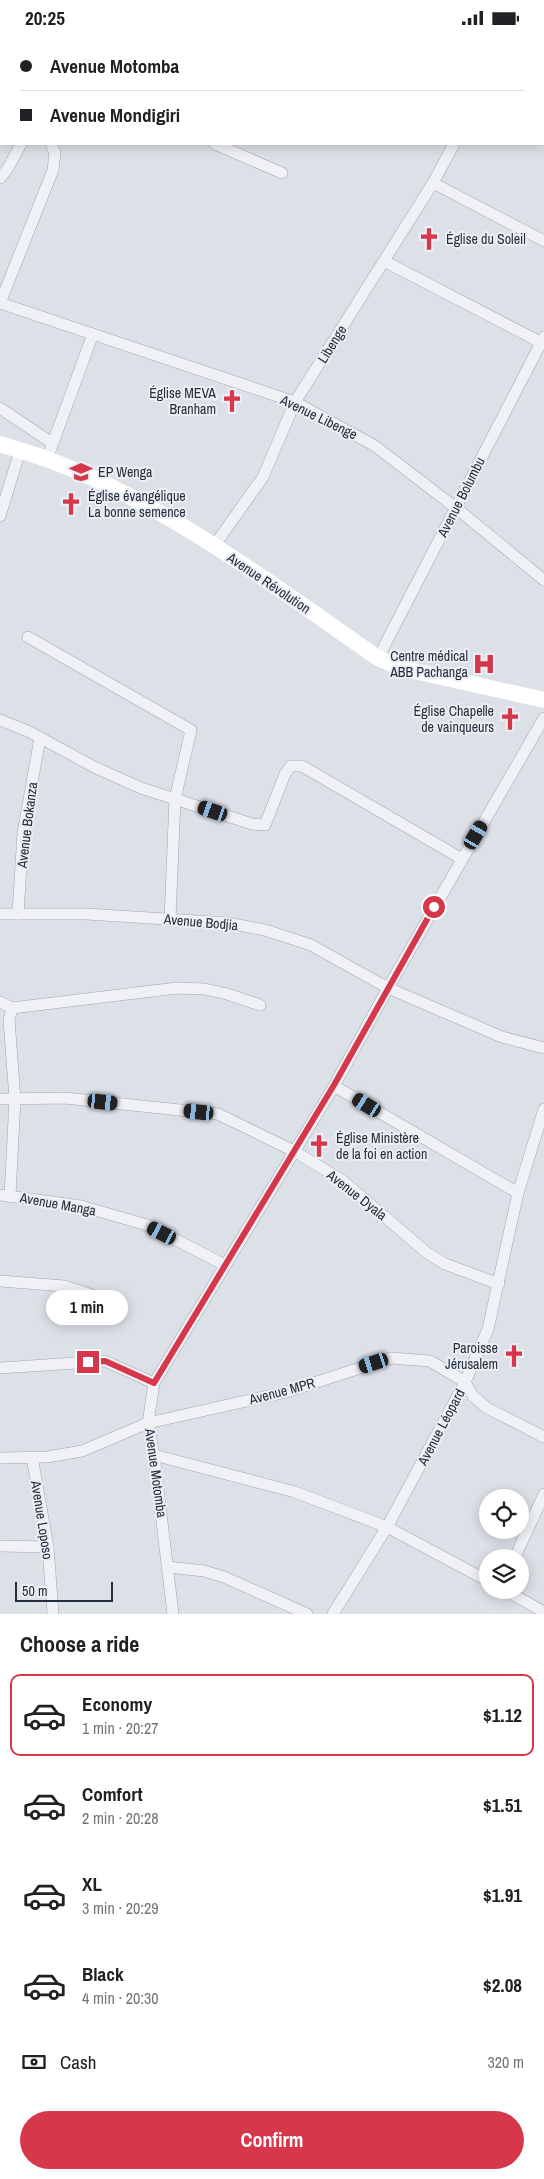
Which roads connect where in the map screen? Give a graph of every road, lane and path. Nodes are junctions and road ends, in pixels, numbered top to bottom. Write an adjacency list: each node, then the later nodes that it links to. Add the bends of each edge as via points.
1 (20, 145): 6 (street)
2 (51, 145): 10 (street, via 55,153 53,170)
3 (217, 145): 5 (street)
4 (453, 145): 7 (street, Libenge)
5 (282, 173)
6 (0, 178)
7 (433, 183): 8 (street); 9 (street, Libenge)
8 (544, 241)
9 (384, 261): 12 (street); 13 (street, Libenge)
10 (0, 303): 11 (street, Avenue Libenge)
11 (93, 334): 13 (street, Avenue Libenge); 15 (street)
12 (543, 341): 20 (street, Avenue Bolumbu)
13 (295, 402): 20 (street, Avenue Libenge, via 375,446); 22 (street, Libenge, via 262,477)
14 (0, 408): 15 (street)
15 (52, 443): 18 (street)
16 (0, 444): 17 (street, Avenue Révolution)
17 (20, 451): 18 (street, Avenue Révolution); 19 (street)
18 (47, 459): 22 (street, Avenue Révolution, via 129,497)
19 (3, 499): 21 (street)
20 (456, 507): 23 (street, Avenue Libenge); 25 (street, Avenue Bolumbu)
21 (0, 516)
22 (214, 546): 25 (street, Avenue Révolution)
23 (544, 580)
24 (28, 637): 30 (street, via 191,730)
25 (378, 658): 26 (street, Avenue Révolution, via 401,668)
26 (544, 700)
27 (544, 718): 31 (street, Avenue Motomba)
28 (0, 719): 29 (street)
29 (40, 738): 30 (street, via 142,789); 33 (street, Avenue Bokanza, via 23,833)
30 (175, 799): 31 (street, via 239,821 265,825 285,774 291,766 302,766); 34 (street)
31 (462, 859): 35 (street, Avenue Motomba)
32 (0, 913): 33 (street, Avenue Bodjia)
33 (18, 914): 34 (street, Avenue Bodjia)
34 (170, 919): 35 (street, Avenue Bodjia, via 228,923 265,930 311,945)
35 (388, 988): 39 (street, Avenue Bodjia, via 502,1037); 40 (street, Avenue Motomba)
36 (0, 1003): 38 (street)
37 (260, 1005): 38 (street, via 212,991 177,988)
38 (12, 1008): 42 (street, via 9,1020)
39 (544, 1049)
40 (334, 1085): 44 (street, Avenue Motomba); 45 (street)
41 (0, 1099): 42 (street, Avenue Dyala)
42 (15, 1099): 44 (street, Avenue Dyala, via 65,1098 218,1115); 46 (street)
43 (544, 1109): 45 (street, Avenue Léopard)
44 (294, 1151): 47 (street, Avenue Motomba); 49 (street, Avenue Dyala, via 343,1181 446,1264)
45 (518, 1193): 49 (street, Avenue Léopard)
46 (5, 1196): 47 (street, Avenue Manga, via 81,1206 147,1225)
47 (225, 1265): 53 (street, Avenue Motomba)
48 (0, 1281): 50 (street, via 64,1286)
49 (499, 1284): 52 (street, Avenue Léopard, via 488,1329)
50 (105, 1299)
51 (0, 1368): 53 (street, via 105,1361)
52 (465, 1382): 54 (street, Avenue MPR, via 430,1361 391,1358 286,1392); 55 (street, Avenue MPR, via 473,1396 487,1408); 60 (street, Avenue Léopard)
53 (154, 1383): 54 (street, Avenue Motomba)
54 (148, 1423): 56 (street, Avenue Motomba); 57 (street, Avenue MPR, via 82,1451)
55 (544, 1437)
56 (154, 1455): 60 (street, via 295,1492); 64 (street, Avenue Motomba)
57 (32, 1457): 58 (street, Avenue MPR); 62 (street, Avenue Loposo)
58 (0, 1458)
59 (544, 1493): 63 (street)
60 (387, 1527): 65 (street); 71 (street, Avenue Léopard)
61 (0, 1547): 62 (street)
62 (48, 1547): 68 (street, Avenue Loposo)
63 (519, 1549)
64 (168, 1567): 69 (street, Avenue Motomba); 70 (street, via 224,1577)
65 (479, 1576)
66 (522, 1599): 67 (street)
67 (544, 1611)
68 (53, 1614)
69 (173, 1614)
70 (307, 1614)
71 (333, 1614)

